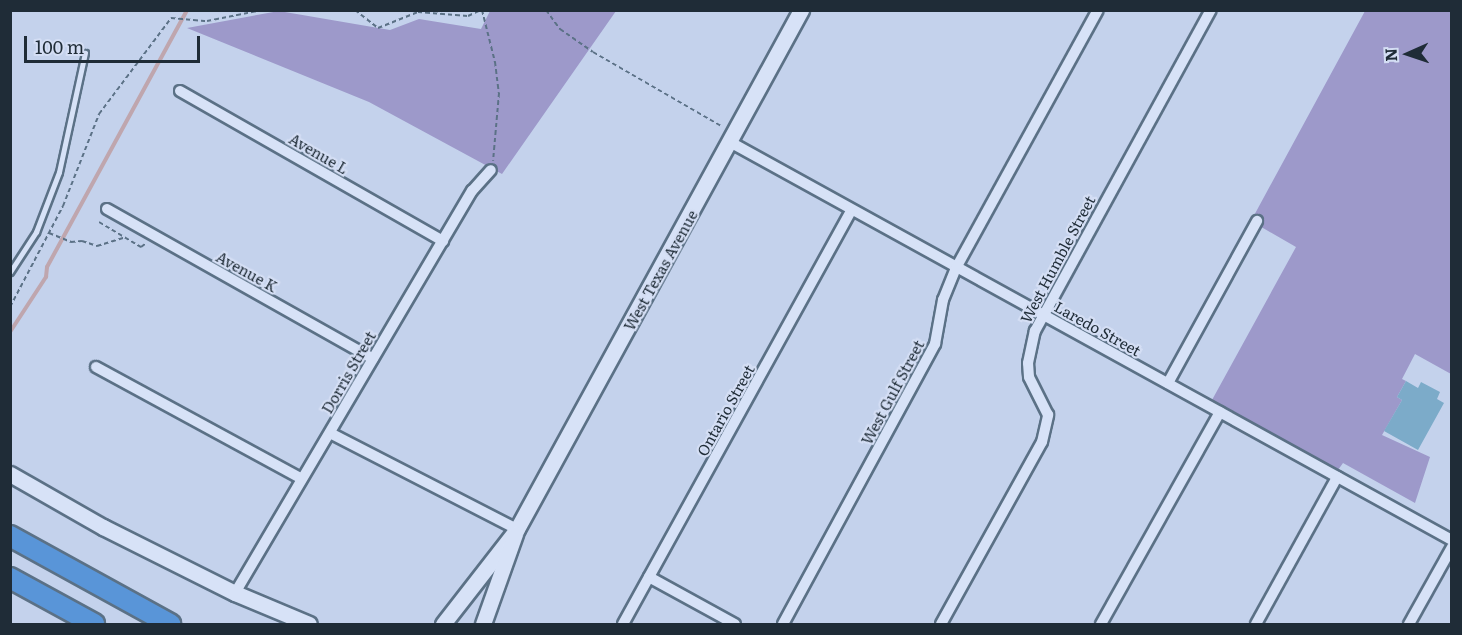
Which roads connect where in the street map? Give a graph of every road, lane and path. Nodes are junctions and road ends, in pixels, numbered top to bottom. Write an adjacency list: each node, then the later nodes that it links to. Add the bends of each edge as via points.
1 (262, 10): 16 (path, via 195,21 171,18 99,114)
2 (355, 10): 3 (path, via 378,28 418,12 468,16)
3 (481, 10): 11 (path, via 495,62 498,93)
4 (546, 10): 10 (path, via 560,29 593,52)
5 (801, 10): 10 (street, West Texas Avenue)
6 (1098, 10): 20 (street, West Gulf Street)
7 (1210, 10): 23 (street, West Humble Street)
8 (85, 53): 21 (lane, via 59,172 36,232)
9 (180, 91): 19 (street, Avenue L)
10 (732, 138): 13 (street, Laredo Street); 32 (street, West Texas Avenue)
11 (491, 170): 19 (street, Dorris Street, via 472,190)
12 (107, 209): 17 (street, Avenue K)
13 (852, 210): 20 (street, Laredo Street); 36 (street, Ontario Street)
14 (1257, 221): 26 (street)
15 (99, 222): 18 (path)
16 (49, 233): 18 (path, via 97,246); 22 (path)
17 (152, 234): 18 (path, via 141,247); 24 (street, Avenue K)
18 (124, 238)
19 (443, 241): 24 (street, Dorris Street)
20 (956, 268): 23 (street, Laredo Street); 46 (street, West Gulf Street, via 943,300 935,345)
21 (10, 272)
22 (10, 307)
23 (1042, 314): 26 (street, Laredo Street); 47 (street, West Humble Street, via 1028,363 1029,377 1048,415 1042,442)
24 (373, 359): 28 (street, Dorris Street)
25 (96, 367): 31 (street)
26 (1168, 383): 27 (street, Laredo Street)
27 (1220, 412): 30 (street, Laredo Street); 48 (street)
28 (330, 433): 31 (street, Dorris Street); 32 (street)
29 (10, 474): 38 (street, via 103,527)
30 (1337, 477): 34 (street, Laredo Street); 49 (street)
31 (302, 479): 38 (street, Dorris Street)
32 (517, 529): 42 (street, West Texas Avenue); 43 (street, West Texas Avenue)
33 (10, 536): 40 (highway)
34 (1452, 540)
35 (1452, 547): 50 (street)
36 (649, 577): 44 (street, Ontario Street); 45 (street)
37 (10, 578): 39 (highway)
38 (235, 593): 41 (street)
39 (94, 624)
40 (170, 624)
41 (309, 624)
42 (443, 624)
43 (483, 624)
44 (624, 624)
45 (735, 624)
46 (783, 624)
47 (941, 624)
48 (1101, 624)
49 (1256, 624)
50 (1409, 624)

